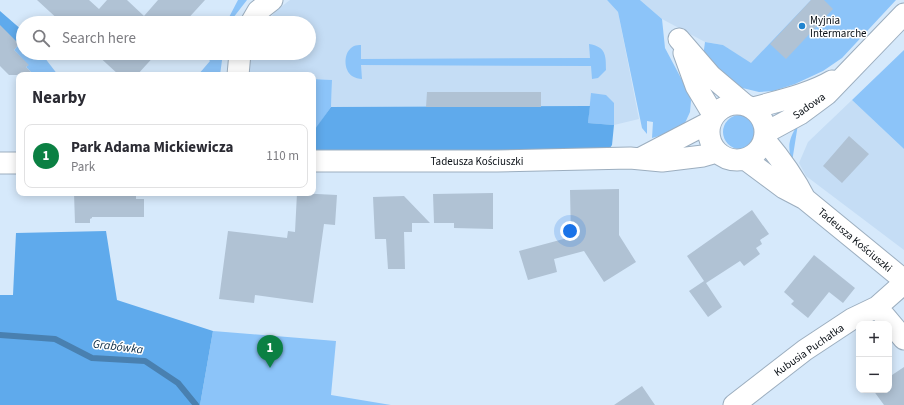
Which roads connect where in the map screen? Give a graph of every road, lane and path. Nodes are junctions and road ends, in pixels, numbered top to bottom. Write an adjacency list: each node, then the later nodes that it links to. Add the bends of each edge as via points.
1 (272, 0): 3 (street)
2 (904, 14): 6 (street, Sadowa)
3 (255, 16)
4 (239, 60): 5 (street)
5 (238, 72)
6 (848, 72): 7 (street, Sadowa, via 822,86 792,97); 9 (street, Sadowa, via 827,94)
7 (749, 106): 8 (street, via 735,103 727,105); 8 (street, via 711,76 679,39 696,86); 9 (street, via 760,115)
8 (712, 119): 10 (street, via 710,138); 11 (street, Tadeusza Kościuszki)
9 (765, 136): 12 (street, via 757,152); 16 (street, Tadeusza Kościuszki, via 798,184)
10 (717, 152): 11 (street, Tadeusza Kościuszki, via 662,161); 12 (street, via 726,158)
11 (640, 159): 13 (street, Tadeusza Kościuszki)
12 (745, 159): 16 (street, Tadeusza Kościuszki, via 784,188)
13 (316, 162)
14 (0, 163): 15 (street)
15 (16, 163)
16 (805, 199): 17 (street, Tadeusza Kościuszki)
17 (904, 282): 18 (street, Kubusia Puchatka)
18 (877, 308): 19 (street); 20 (street, Kubusia Puchatka, via 852,319 805,350)
19 (904, 339)
20 (734, 405)

